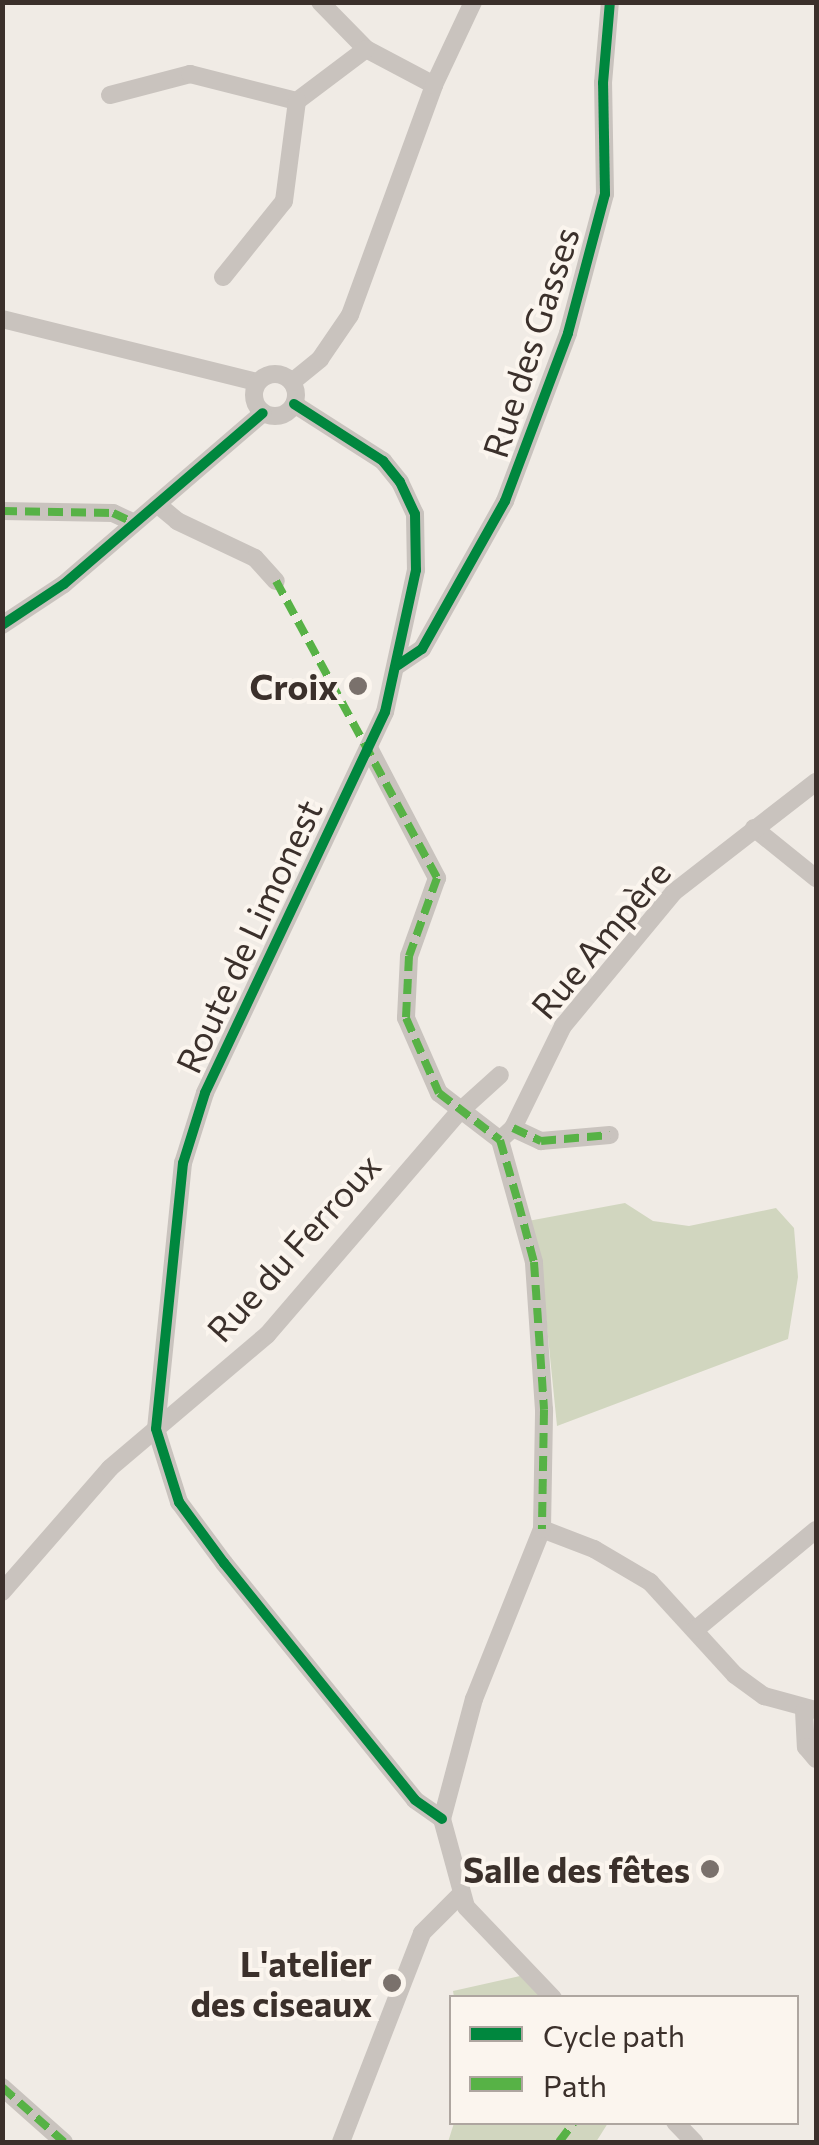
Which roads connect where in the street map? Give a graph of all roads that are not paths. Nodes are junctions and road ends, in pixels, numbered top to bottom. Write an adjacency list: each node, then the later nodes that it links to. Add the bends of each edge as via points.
1 (320, 2): 4 (street)
2 (474, 2): 5 (street)
3 (610, 2): 19 (street, Rue des Gasses, via 605,194 568,332 505,501 422,649)
4 (366, 48): 5 (street); 7 (street)
5 (434, 86): 11 (street, via 350,314 320,359)
6 (110, 94): 7 (street, via 190,74)
7 (297, 101): 8 (street, via 284,201)
8 (223, 277)
9 (2, 318): 10 (street)
10 (257, 382): 11 (street, via 274,373); 13 (street, via 254,402)
11 (292, 382): 12 (street)
12 (294, 404): 13 (street, via 284,414); 19 (street, Route de Limonest, via 383,461 415,514 416,570)
13 (263, 413): 14 (street)
14 (158, 504): 16 (street); 17 (street, via 177,522 255,558)
15 (2, 512): 16 (street, via 113,513)
16 (134, 523): 18 (street, via 64,584)
17 (276, 581)
18 (2, 625)
19 (398, 665): 20 (street, Route de Limonest)
20 (369, 748): 25 (street, via 437,878 409,956 406,1018 432,1081); 28 (street, Route de Limonest, via 199,1110 174,1223)
21 (816, 782): 22 (street, Rue Ampère)
22 (754, 828): 23 (street); 26 (street, Rue Ampère, via 674,892 564,1026)
23 (816, 878)
24 (500, 1075): 25 (street, Rue du Ferroux)
25 (460, 1112): 26 (street); 28 (street, Rue du Ferroux, via 267,1334)
26 (506, 1134): 27 (street, via 540,1141); 29 (street, via 534,1262 544,1410)
27 (610, 1136)
28 (156, 1429): 31 (street, Rue du Ferroux, via 110,1468); 35 (street, Route de Limonest, via 180,1502 224,1563 415,1800)
29 (542, 1529): 32 (street, via 650,1582); 35 (street, via 474,1699)
30 (816, 1530): 32 (street)
31 (2, 1592)
32 (695, 1630): 33 (street, via 764,1696)
33 (810, 1711): 34 (street, via 806,1748)
34 (816, 1759)
35 (442, 1819): 36 (street)
36 (460, 1894): 37 (street); 40 (street, via 422,1933)
37 (551, 1995)
38 (2, 2086): 39 (street)
39 (64, 2142)
40 (341, 2142)

